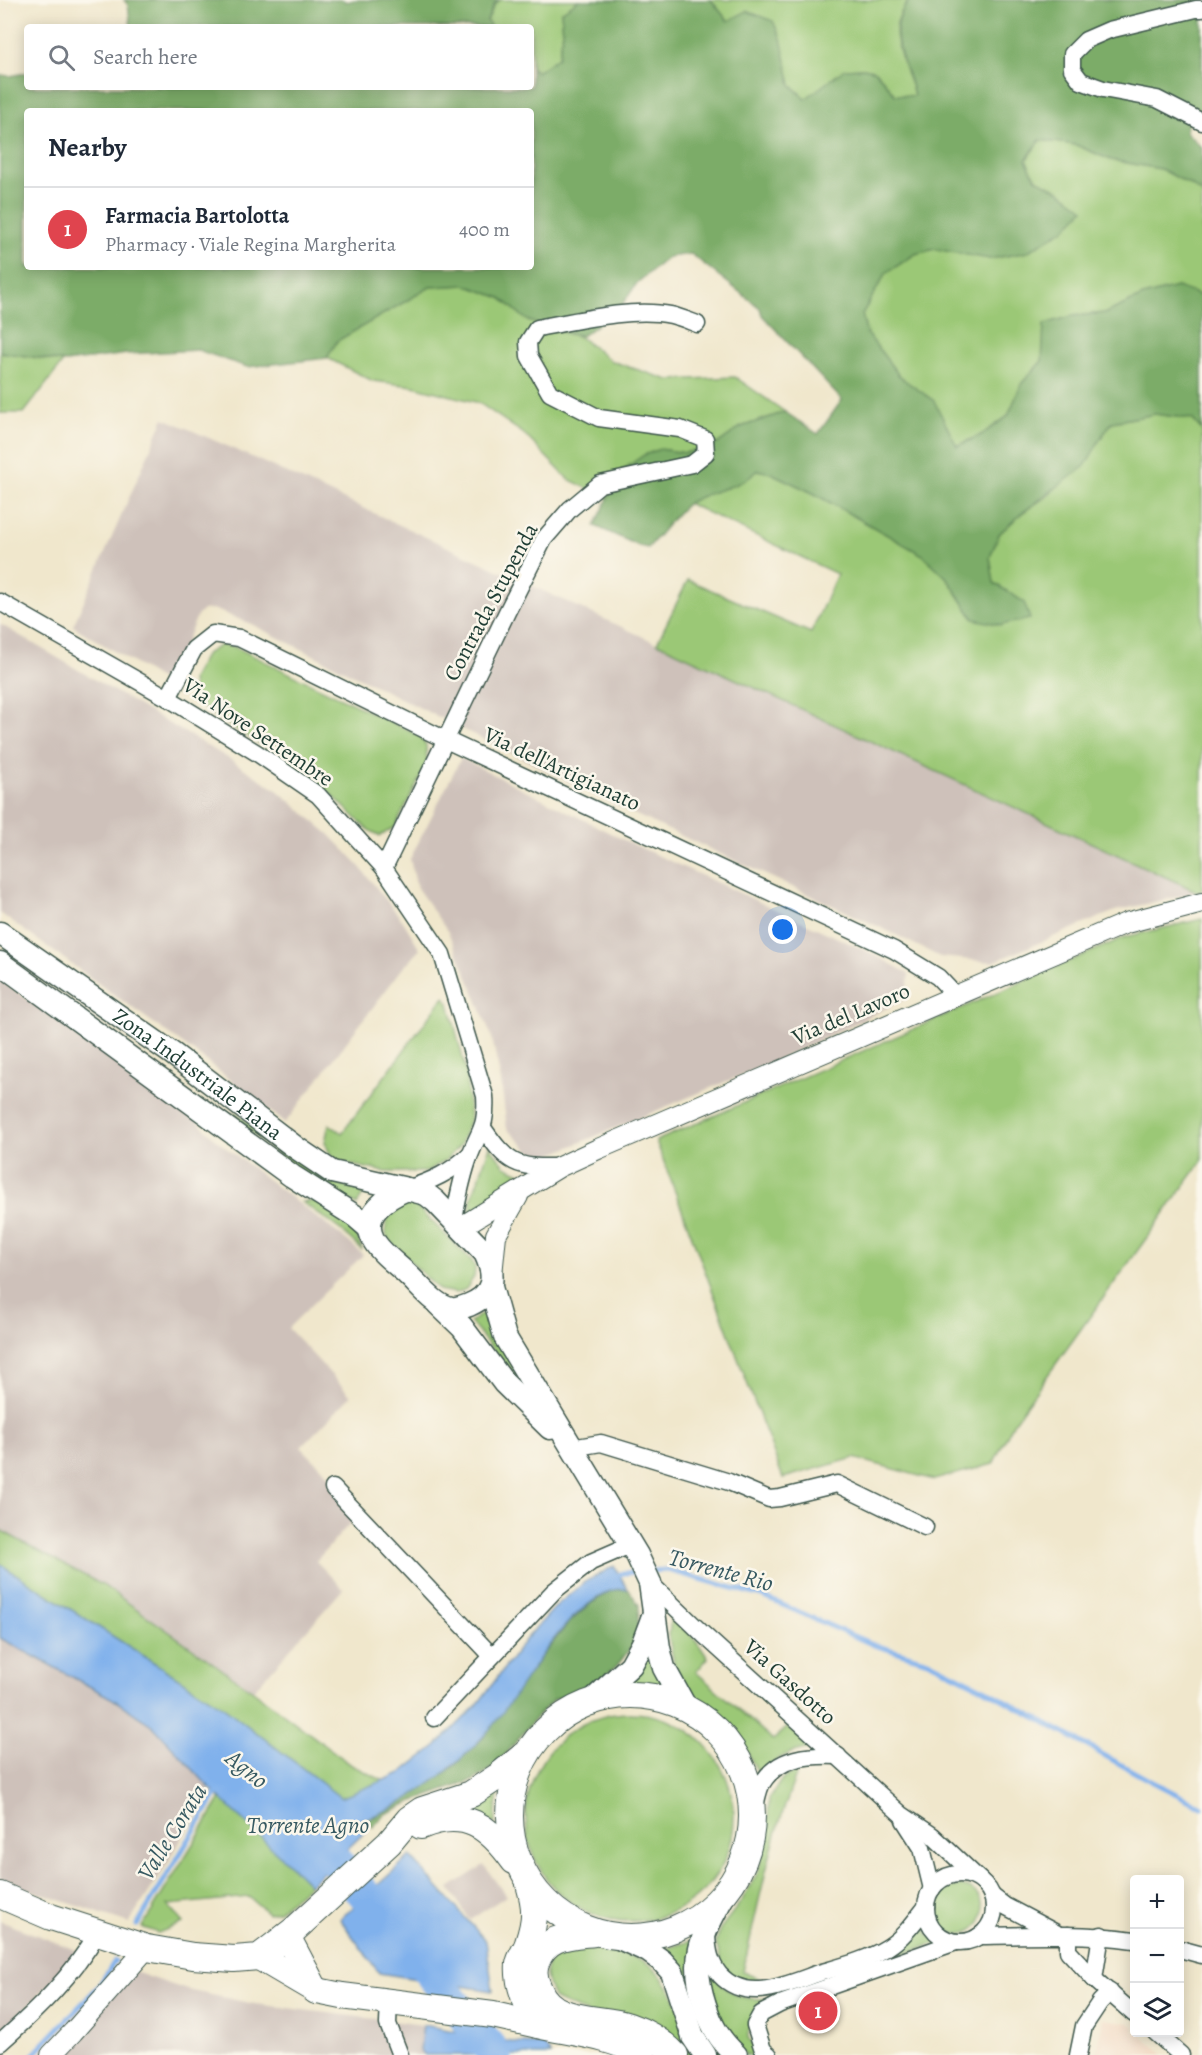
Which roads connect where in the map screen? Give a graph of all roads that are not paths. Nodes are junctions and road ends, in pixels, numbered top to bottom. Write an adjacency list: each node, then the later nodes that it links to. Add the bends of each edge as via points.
1 (1202, 9): 2 (street, via 1109,30 1086,40 1072,54 1072,69 1081,81 1157,99)
2 (1202, 122)
3 (697, 324): 6 (street, Contrada Stupenda, via 671,315 633,314 537,328 528,342 529,356 550,393 599,417 680,429 705,439 706,453 692,464 600,484 570,509 544,539)
4 (0, 602): 5 (street, Via Nove Settembre)
5 (168, 698): 6 (street, Via dell'Artigianato, via 194,650 213,634 222,635 239,638); 7 (street, Via Nove Settembre, via 318,795)
6 (446, 740): 7 (street); 11 (street, Via dell'Artigianato, via 894,950 938,977)
7 (384, 868): 12 (street, Via Nove Settembre, via 442,954 485,1096)
8 (1202, 903): 11 (street, Via del Lavoro, via 1126,923)
9 (0, 933): 16 (main road, Zona Industriale Piana, via 332,1172)
10 (0, 963): 18 (main road, Zona Industriale Piana)
11 (955, 996): 14 (street, Via del Lavoro)
12 (483, 1128): 13 (street, Via Nove Settembre); 14 (street, via 507,1158 530,1168)
13 (470, 1153): 16 (street, Via Nove Settembre, via 447,1173); 17 (street, Via Nove Settembre, via 459,1188)
14 (559, 1167): 15 (street, Via del Lavoro)
15 (525, 1187): 17 (street, Via del Lavoro, via 500,1205); 19 (street, Via del Lavoro, via 496,1235)
16 (408, 1190): 17 (main road, Zona Industriale Piana, via 426,1194); 18 (main road, via 377,1208)
17 (458, 1223): 19 (main road, Zona Industriale Piana, via 485,1252)
18 (369, 1228): 20 (main road, via 381,1250)
19 (491, 1282): 20 (main road, via 477,1302 454,1310); 21 (main road, Zona Industriale Piana, via 505,1337)
20 (438, 1304): 21 (main road, via 462,1327 504,1383)
21 (571, 1448): 23 (street, via 601,1443 769,1498 837,1484); 24 (main road)
22 (333, 1488): 27 (street)
23 (925, 1527)
24 (633, 1550): 25 (main road); 27 (street, via 591,1562 554,1591)
25 (650, 1582): 26 (main road); 32 (street, Via Gasdotto)
26 (655, 1612): 28 (main road, via 631,1665); 29 (main road, via 664,1668)
27 (492, 1656): 30 (street)
28 (592, 1700): 29 (main road, via 624,1694 656,1697); 31 (main road, via 566,1713 544,1731)
29 (686, 1708): 34 (main road, via 728,1742 742,1765)
30 (434, 1718)
31 (526, 1754): 35 (main road, via 471,1794 422,1810 408,1819); 36 (main road, via 511,1791 509,1830)
32 (838, 1756): 33 (street, Via Gasdotto); 34 (street, via 791,1759 772,1771 761,1786)
33 (901, 1814): 37 (street, Via Gasdotto, via 932,1835); 38 (street, Via Gasdotto, via 922,1848)
34 (753, 1817): 40 (main road, via 742,1866)
35 (389, 1843): 36 (main road, via 436,1820 460,1819 498,1839); 45 (main road)
36 (524, 1876): 47 (main road, via 558,1914 575,1925); 58 (main road, via 535,1906 533,1926 520,1961)
37 (981, 1881): 38 (street, via 960,1874 949,1876); 41 (street)
38 (932, 1889): 42 (street)
39 (0, 1895): 44 (main road)
40 (724, 1895): 43 (main road); 47 (main road, via 702,1915 676,1929 647,1937)
41 (992, 1896): 46 (street); 49 (street, via 992,1918)
42 (926, 1906): 43 (street, via 903,1935 867,1958 776,1988 753,1991 736,1988 715,1969 709,1956); 51 (street, via 931,1926)
43 (707, 1926): 71 (main road, via 696,1970 700,1991 712,2026)
44 (98, 1932): 52 (main road); 65 (street, via 56,1990)
45 (291, 1933): 55 (main road); 57 (main road)
46 (1063, 1934): 48 (street); 49 (street); 56 (street, via 1068,1951)
47 (606, 1935): 69 (main road, via 561,1937 547,1946 535,1965 541,1996 552,2007 572,2016 626,2025 647,2033); 70 (main road, via 648,1951 672,1972 693,2037)
48 (1101, 1935): 50 (street); 56 (street)
49 (979, 1936): 51 (street)
50 (1130, 1939)
51 (956, 1942): 72 (street, via 803,1995 761,2014 755,2025 763,2050)
52 (147, 1948): 55 (main road, via 193,1956); 66 (street)
53 (1184, 1950): 54 (street)
54 (1202, 1955)
55 (259, 1958): 57 (main road)
56 (1094, 1980): 59 (street)
57 (316, 1991): 60 (main road)
58 (522, 1992): 62 (main road, via 516,2004); 63 (main road)
59 (1110, 1992): 61 (street); 73 (street, via 1084,2026)
60 (393, 2002): 62 (main road); 67 (street, via 388,2024)
61 (1130, 2010)
62 (492, 2015): 63 (main road)
63 (538, 2025): 68 (main road, via 606,2040)
64 (1161, 2037): 74 (street)
65 (0, 2043)
66 (51, 2055)
67 (400, 2055)
68 (642, 2055)
69 (675, 2055)
70 (705, 2055)
71 (736, 2055)
72 (769, 2055)
73 (1078, 2055)
74 (1181, 2055)

